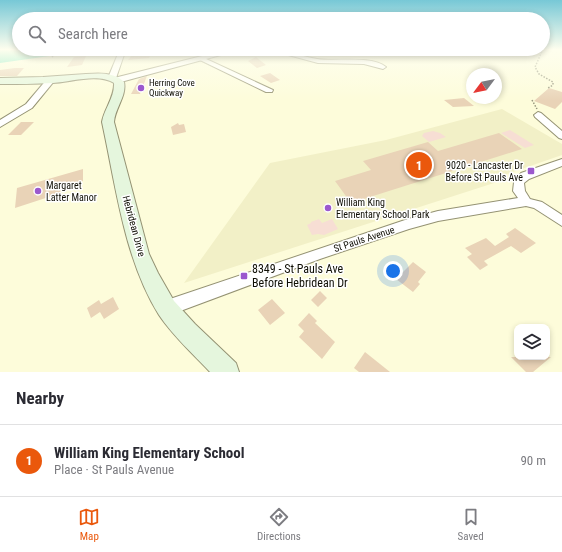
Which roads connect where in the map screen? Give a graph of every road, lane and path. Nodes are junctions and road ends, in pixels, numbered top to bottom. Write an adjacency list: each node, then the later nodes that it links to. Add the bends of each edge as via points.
1 (118, 66): 5 (street)
2 (170, 66): 5 (street)
3 (218, 66): 9 (street)
4 (535, 66): 8 (path, via 539,74 552,82 553,85)
5 (115, 79): 6 (main road, via 90,77); 17 (main road, Hebridean Drive, via 120,88 111,107 108,122 140,254)
6 (51, 80): 7 (main road); 12 (street, via 29,106)
7 (0, 81)
8 (548, 88)
9 (268, 90)
10 (532, 100): 11 (path)
11 (537, 111): 13 (street)
12 (0, 124)
13 (562, 136)
14 (562, 162): 15 (street, via 525,176 519,182 519,191)
15 (526, 202): 16 (street, St Pauls Avenue, via 538,205); 17 (street, St Pauls Avenue, via 414,222)
16 (562, 221)
17 (167, 308): 18 (main road, Hebridean Drive)
18 (227, 372)

